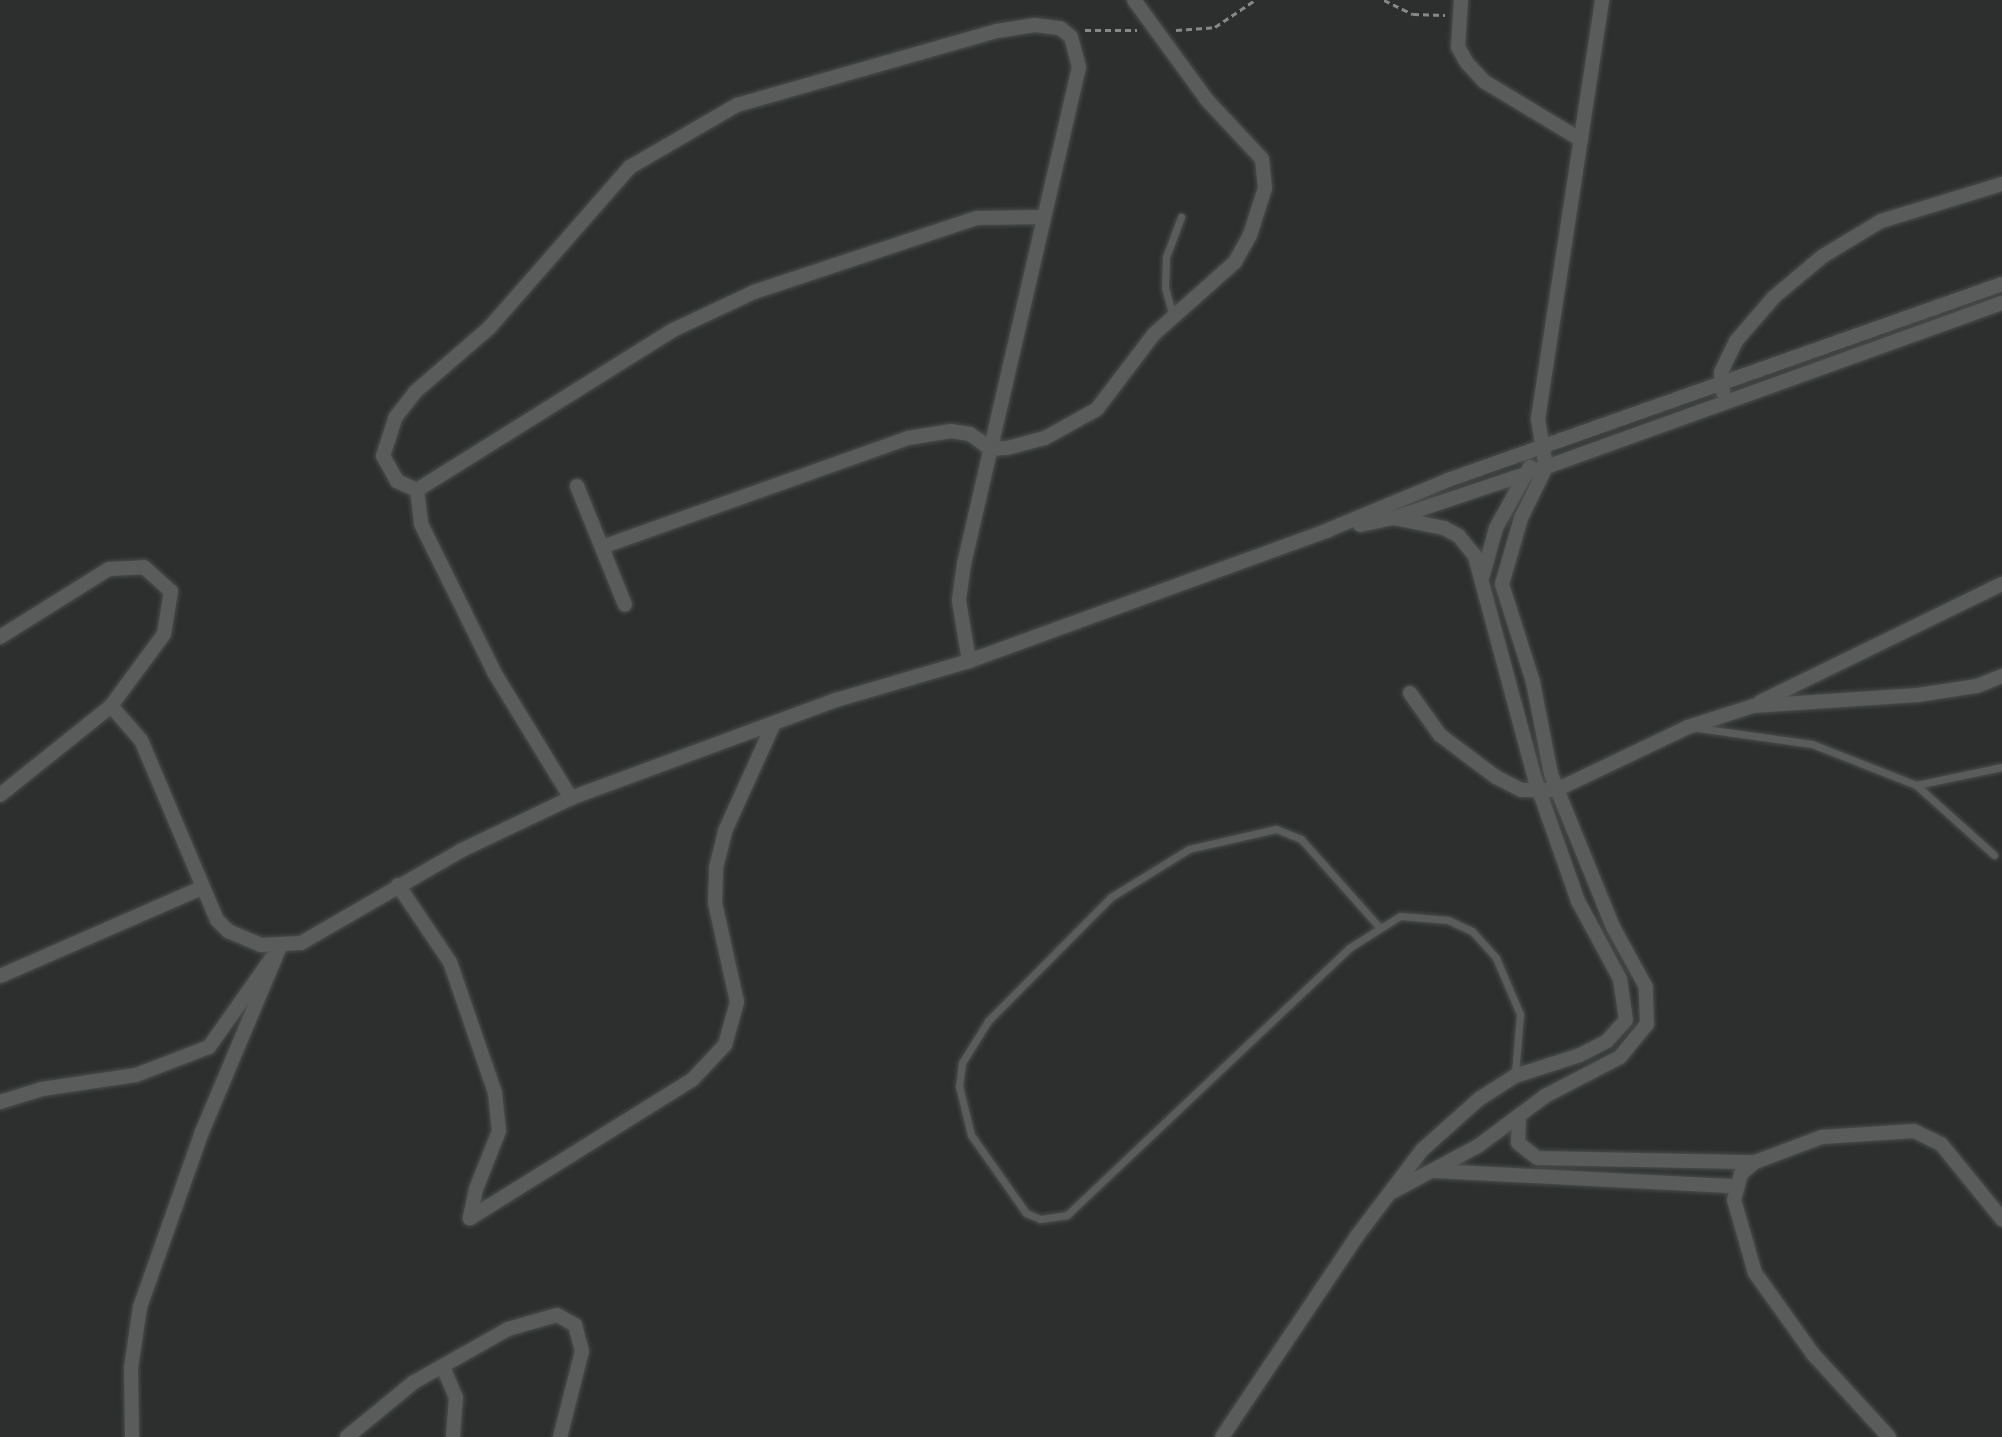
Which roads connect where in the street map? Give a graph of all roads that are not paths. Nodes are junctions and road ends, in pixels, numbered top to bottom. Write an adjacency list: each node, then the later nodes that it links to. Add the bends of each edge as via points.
1 (1134, 0): 10 (street, via 1207,100 1262,159 1265,172 1259,211 1235,262)
2 (1602, 0): 4 (street)
3 (1461, 6): 4 (street, via 1458,47 1467,63 1485,82)
4 (1581, 140): 12 (street, via 1538,419)
5 (2002, 184): 11 (street, via 1881,221 1823,256 1753,319 1724,363)
6 (1044, 217): 13 (street); 17 (street, via 977,218 754,292 673,330); 17 (street, via 1079,67 1071,37 1060,28 1034,25 997,31 737,105 630,167 489,328 415,392 395,418 383,456 397,481)
7 (1181, 217): 10 (lane, via 1166,257 1165,287)
8 (2002, 284): 11 (street)
9 (2002, 303): 11 (street)
10 (1173, 317): 13 (street, via 1081,421 1045,438)
11 (1723, 392): 12 (street); 14 (street)
12 (1543, 447): 14 (street); 15 (street); 19 (street)
13 (991, 449): 20 (street, via 970,434 951,431 908,438); 25 (street, via 959,601)
14 (1546, 467): 15 (street); 35 (street, via 1521,518 1502,584 1533,682)
15 (1527, 471): 18 (street); 21 (street, via 1496,528)
16 (577, 486): 20 (street)
17 (417, 490): 37 (street, via 421,524 494,672)
18 (1394, 518): 19 (street); 21 (street, via 1425,522 1459,536 1475,556)
19 (1328, 530): 25 (street)
20 (602, 547): 23 (street)
21 (1482, 580): 34 (street)
22 (2002, 584): 29 (street)
23 (625, 605)
24 (0, 637): 28 (street, via 109,569 144,567 171,591 164,634)
25 (969, 661): 30 (street, via 836,700)
26 (2002, 676): 29 (street, via 1977,686 1918,695)
27 (1410, 693): 34 (street, via 1440,735 1496,777 1522,790)
28 (111, 706): 36 (street); 40 (street, via 141,740)
29 (1753, 706): 31 (street)
30 (773, 725): 37 (street); 39 (street, via 725,831 716,868 715,903 737,1002 725,1045 692,1080 470,1218 499,1131 497,1103 450,962)
31 (1688, 727): 33 (lane, via 1812,744); 35 (street)
32 (2002, 767): 33 (lane)
33 (1916, 785): 38 (lane)
34 (1540, 790): 35 (street); 44 (street, via 1578,901 1620,979 1626,1020 1607,1041)
35 (1556, 790): 46 (street, via 1613,927 1646,987 1647,1024 1620,1057 1545,1096)
36 (0, 795)
37 (571, 798): 39 (street)
38 (1994, 855)
39 (398, 885): 42 (street, via 324,933)
40 (201, 888): 42 (street, via 228,931 261,945); 43 (street)
41 (1380, 928): 41 (lane, via 1301,839 1276,829 1189,849 1111,897 988,1021 962,1063 959,1086 971,1135 1026,1213 1040,1219 1067,1215 1349,948); 44 (lane, via 1410,916 1448,920 1472,931 1496,958 1520,1014)
42 (280, 946): 45 (street, via 209,1047 136,1075 42,1089); 53 (street, via 202,1132 140,1307 130,1381)
43 (0, 976)
44 (1515, 1076): 50 (street, via 1479,1099 1422,1150)
45 (0, 1102)
46 (1519, 1116): 47 (street, via 1518,1143 1537,1158); 48 (street)
47 (1755, 1162): 49 (street); 51 (street, via 1822,1137 1914,1131 1941,1144)
48 (1434, 1171): 49 (street); 50 (street)
49 (1735, 1186): 58 (street, via 1737,1225 1755,1273 1813,1354)
50 (1390, 1193): 57 (street)
51 (2002, 1219)
52 (443, 1367): 54 (street, via 414,1382); 55 (street, via 456,1397); 56 (street, via 508,1329 544,1316 566,1318 575,1325 582,1351)
53 (132, 1437)
54 (347, 1437)
55 (453, 1437)
56 (560, 1437)
57 (1222, 1437)
58 (1889, 1437)

